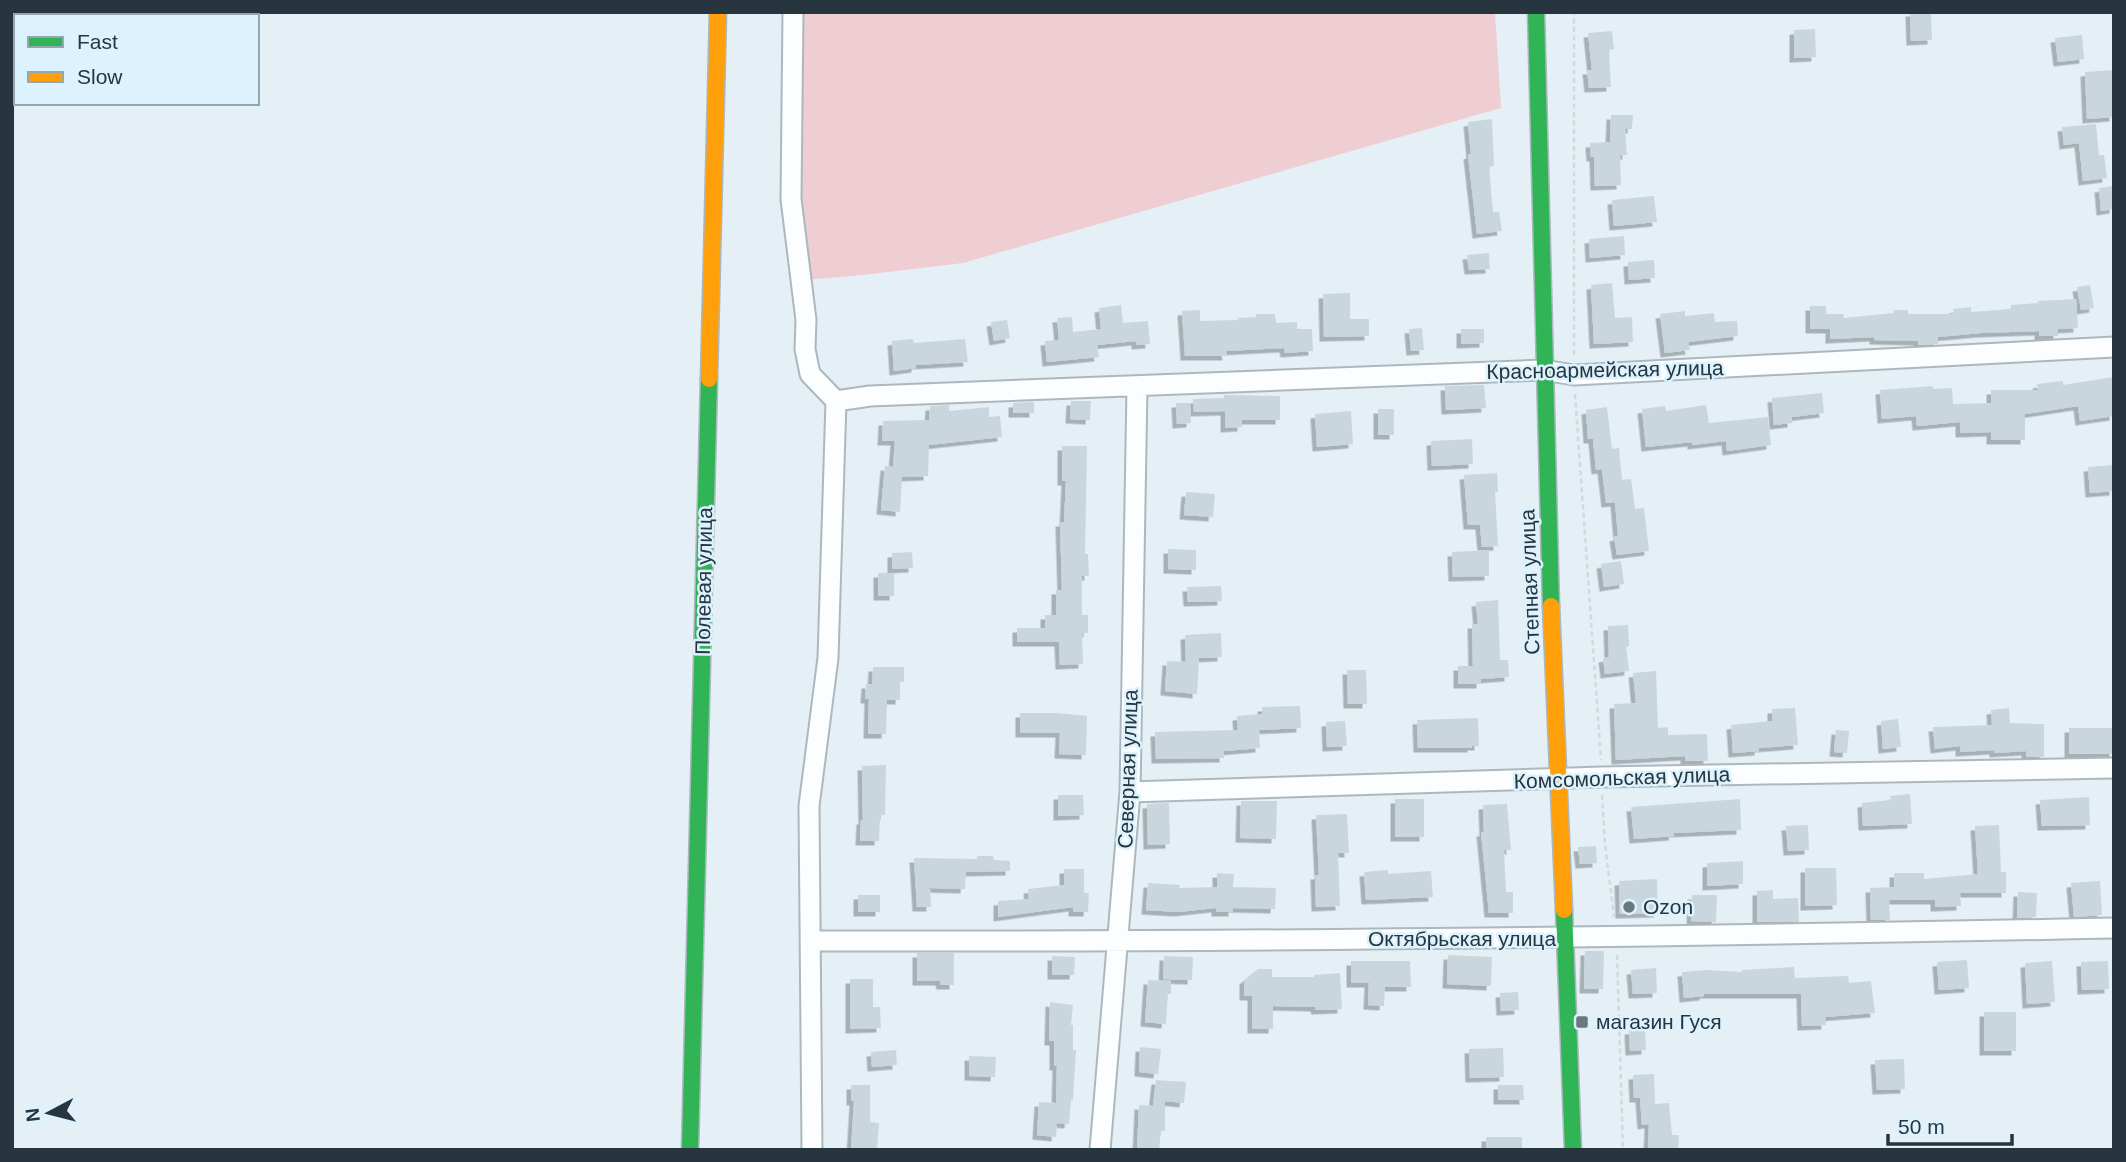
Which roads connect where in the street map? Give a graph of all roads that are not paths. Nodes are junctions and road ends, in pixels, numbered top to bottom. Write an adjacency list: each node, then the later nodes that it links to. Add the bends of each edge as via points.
1 (718, 12): 15 (main road, Полевая улица)
2 (793, 12): 7 (street, via 791,199 806,320 805,349 810,374)
3 (1536, 12): 5 (main road, Степная улица)
4 (2114, 347): 5 (street, Красноармейская улица, via 1574,375)
5 (1543, 370): 6 (street, Красноармейская улица); 9 (main road, Степная улица)
6 (1137, 387): 7 (street, Красноармейская улица); 10 (street, Северная улица)
7 (836, 401): 13 (street, via 828,658 809,806)
8 (2114, 768): 9 (street, Комсомольская улица)
9 (1558, 779): 10 (street, Комсомольская улица); 12 (main road, Степная улица)
10 (1130, 792): 14 (street, Северная улица)
11 (2114, 928): 12 (street, Октябрьская улица)
12 (1567, 938): 14 (street, Октябрьская улица); 18 (main road, Степная улица)
13 (811, 941): 14 (street, Октябрьская улица); 16 (street)
14 (1118, 942): 17 (street, Северная улица)
15 (690, 1150)
16 (813, 1150)
17 (1100, 1150)
18 (1573, 1150)

